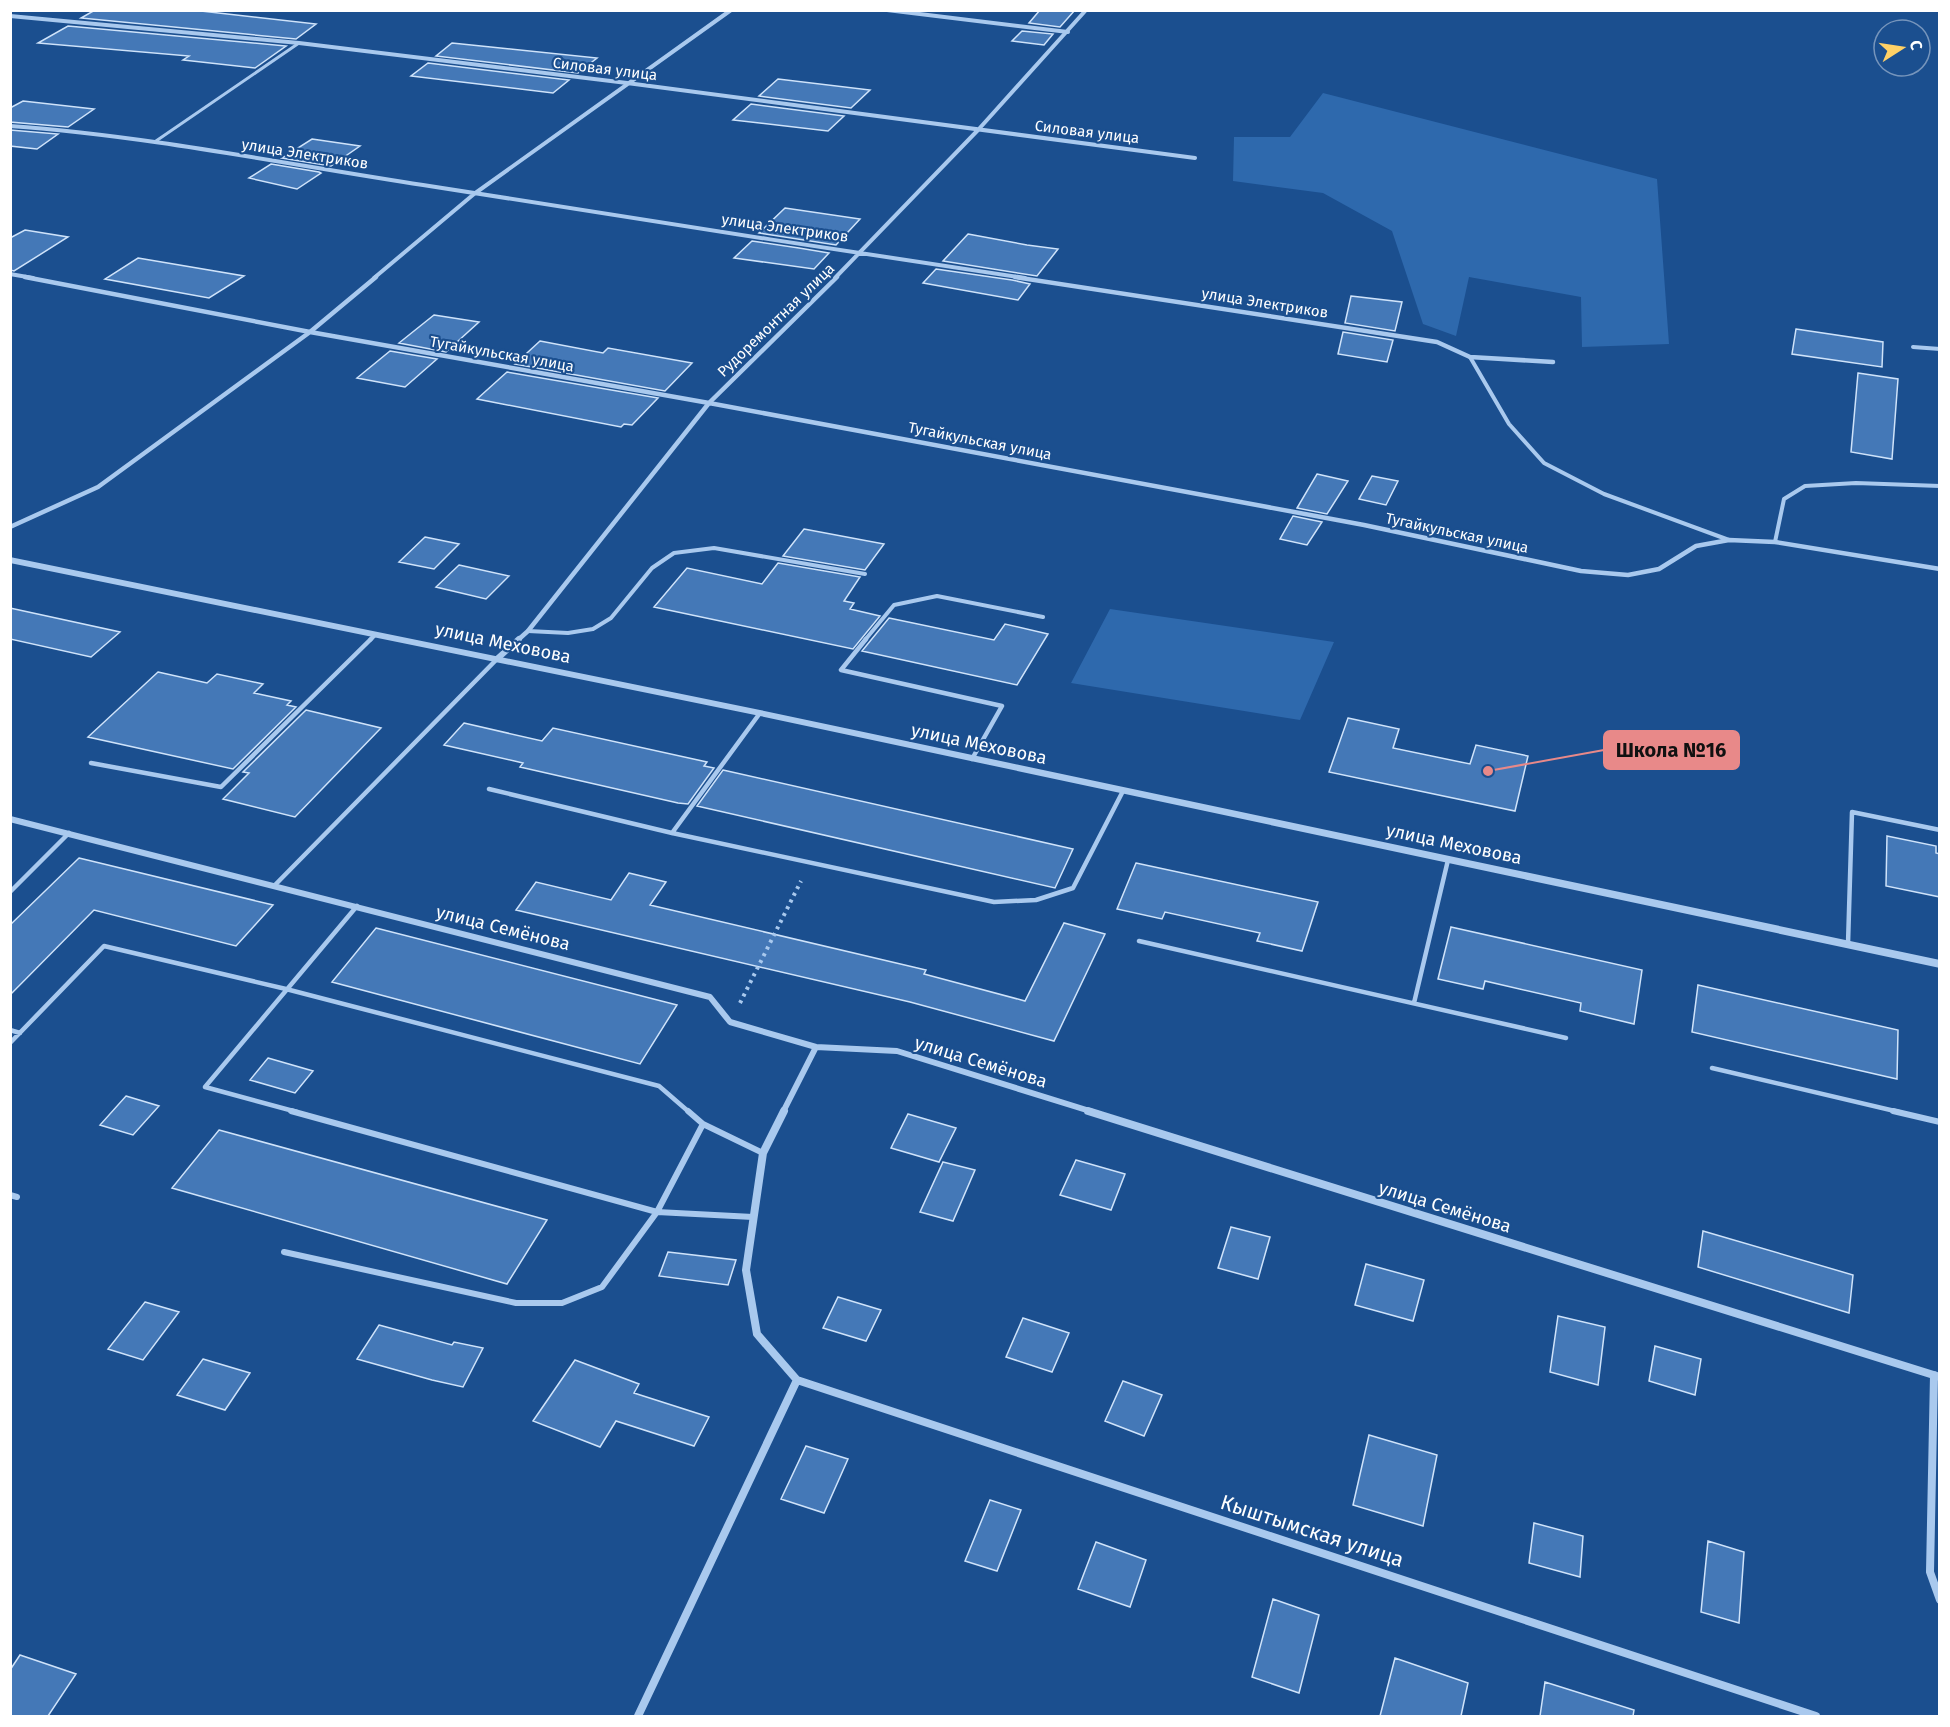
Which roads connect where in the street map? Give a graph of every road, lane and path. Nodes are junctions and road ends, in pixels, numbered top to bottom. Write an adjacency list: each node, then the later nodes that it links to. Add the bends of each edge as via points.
1 (731, 10): 7 (street)
2 (887, 10): 5 (street)
3 (1086, 10): 5 (street, Рудоремонтная улица)
4 (10, 16): 6 (street, Силовая улица)
5 (1068, 32): 9 (street, Рудоремонтная улица)
6 (299, 43): 7 (street, Силовая улица); 10 (lane)
7 (627, 83): 9 (street, Силовая улица); 12 (street)
8 (10, 126): 10 (street, улица Электриков)
9 (978, 130): 11 (street, Силовая улица); 13 (street, Рудоремонтная улица)
10 (156, 141): 12 (street, улица Электриков)
11 (1195, 158)
12 (474, 194): 13 (street, улица Электриков); 15 (street)
13 (862, 252): 18 (street, улица Электриков, via 1437,342); 20 (street, Рудоремонтная улица)
14 (10, 274): 15 (street, Тугайкульская улица)
15 (310, 332): 20 (street, Тугайкульская улица); 22 (street, via 98,487)
16 (1913, 347): 17 (lane)
17 (1940, 350)
18 (1470, 357): 19 (street, улица Электриков); 23 (lane, via 1509,424 1544,463 1604,494)
19 (1552, 362)
20 (709, 403): 23 (street, Тугайкульская улица, via 1364,525 1581,571 1628,575 1659,569 1696,546); 29 (street, Рудоремонтная улица)
21 (1940, 486): 24 (lane, via 1805,486 1784,499)
22 (10, 527)
23 (1729, 540): 24 (street, Тугайкульская улица)
24 (1775, 542): 26 (street, Тугайкульская улица)
25 (10, 560): 30 (street, улица Меховова)
26 (1940, 569)
27 (865, 574): 29 (lane, via 714,548 674,554 652,568 611,618 593,629 568,633)
28 (1043, 617): 33 (lane, via 937,596 894,605 841,670 1002,706)
29 (528, 631): 31 (street, Рудоремонтная улица)
30 (376, 634): 31 (street, улица Меховова); 34 (lane, via 221,787)
31 (497, 659): 32 (street, улица Меховова); 43 (lane)
32 (760, 713): 33 (street, улица Меховова); 40 (lane)
33 (972, 759): 36 (street, улица Меховова)
34 (91, 763)
35 (489, 789): 40 (lane)
36 (1123, 791): 41 (street, улица Меховова); 42 (lane, via 1073,888 1036,900 994,902)
37 (10, 819): 39 (street, улица Семёнова)
38 (1940, 830): 47 (lane, via 1851,812)
39 (69, 833): 43 (street, улица Семёнова); 44 (lane)
40 (672, 833): 42 (lane)
41 (1449, 860): 47 (street, улица Меховова); 50 (lane)
42 (810, 863): 51 (path)
43 (274, 886): 45 (street, улица Семёнова)
44 (10, 892)
45 (357, 906): 49 (lane); 51 (street, улица Семёнова, via 710,997)
46 (1139, 941): 50 (lane)
47 (1848, 944): 48 (street, улица Меховова)
48 (1940, 964)
49 (286, 989): 53 (lane, via 104,946); 59 (lane, via 659,1086); 63 (lane, via 205,1087)
50 (1414, 1003): 54 (lane)
51 (730, 1022): 56 (street, улица Семёнова)
52 (10, 1030): 53 (lane)
53 (20, 1033): 55 (lane)
54 (1566, 1038)
55 (10, 1043)
56 (816, 1047): 60 (street); 66 (street, улица Семёнова, via 897,1051)
57 (1712, 1068): 58 (lane)
58 (1940, 1122)
59 (703, 1124): 60 (lane); 63 (lane)
60 (763, 1153): 64 (street)
61 (10, 1195): 62 (lane)
62 (17, 1197)
63 (657, 1212): 64 (lane); 65 (lane, via 602,1287 562,1303 516,1303)
64 (753, 1217): 67 (street, via 746,1270 757,1334)
65 (284, 1252)
66 (1937, 1376): 68 (street, via 1930,1572)
67 (797, 1380): 69 (street); 70 (street, Кыштымская улица)
68 (1940, 1600)
69 (638, 1716)
70 (1816, 1716)

